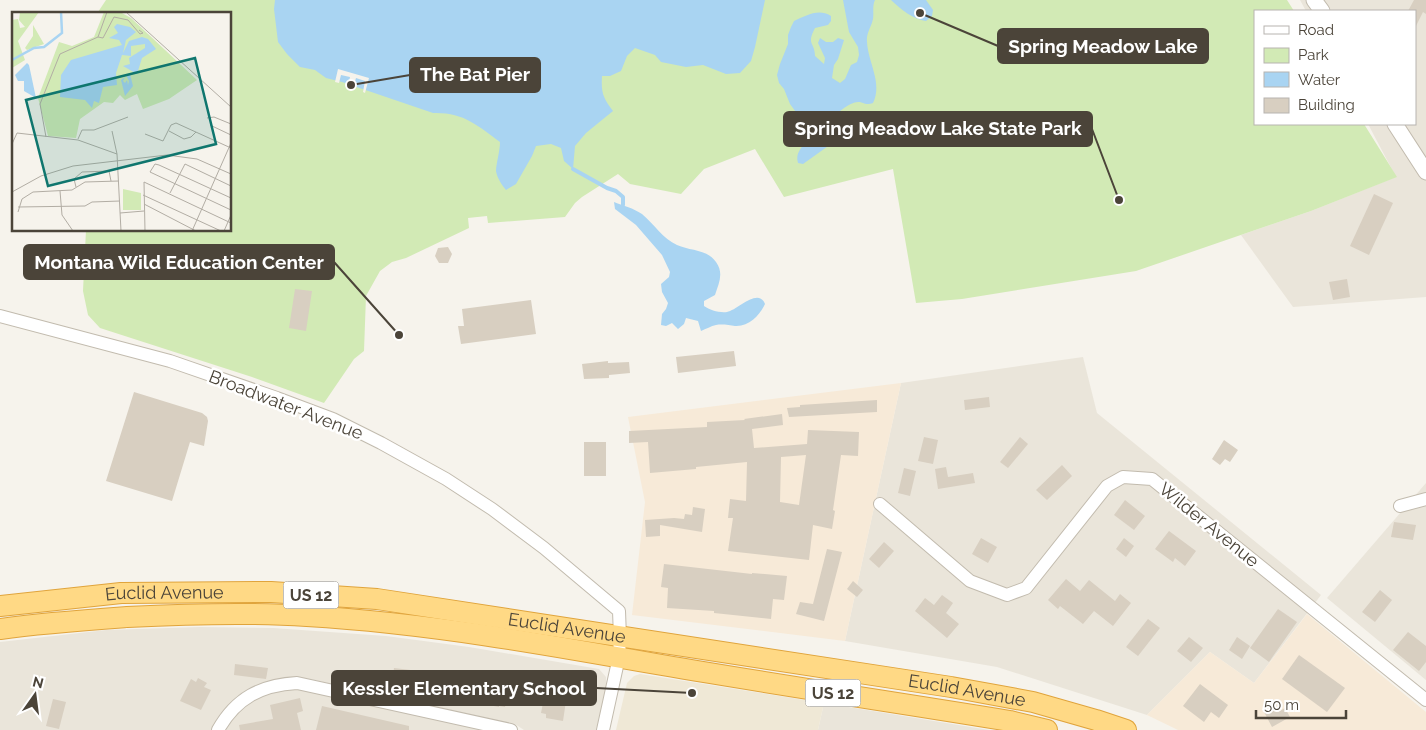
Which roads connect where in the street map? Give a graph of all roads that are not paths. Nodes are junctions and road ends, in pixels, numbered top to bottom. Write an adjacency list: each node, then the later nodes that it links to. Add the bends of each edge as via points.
1 (1396, 125): 2 (street)
2 (1426, 172)
3 (0, 316): 9 (street, Broadwater Avenue, via 177,363 332,419 381,443 446,479 544,548 618,611)
4 (1426, 499): 6 (street)
5 (880, 504): 12 (street, Wilder Avenue, via 970,581 1007,595 1026,588 1107,486 1123,477 1152,479)
6 (1400, 506)
7 (0, 606): 9 (highway, Euclid Avenue / US 12, via 121,593 271,592 377,599)
8 (0, 629): 10 (highway, Euclid Avenue / US 12, via 169,615 306,616 429,628)
9 (620, 637): 10 (street, Broadwater Avenue); 11 (highway, Euclid Avenue / US 12)
10 (619, 657): 13 (highway, Euclid Avenue / US 12); 16 (street, Broadwater Avenue)
11 (951, 687): 13 (highway); 18 (highway, Euclid Avenue / US 12, via 1033,702)
12 (1426, 700)
13 (949, 711): 17 (highway, Euclid Avenue / US 12)
14 (218, 730): 15 (street, via 230,712 247,697 266,688 297,683)
15 (511, 730)
16 (603, 730)
17 (1047, 730)
18 (1126, 730)

